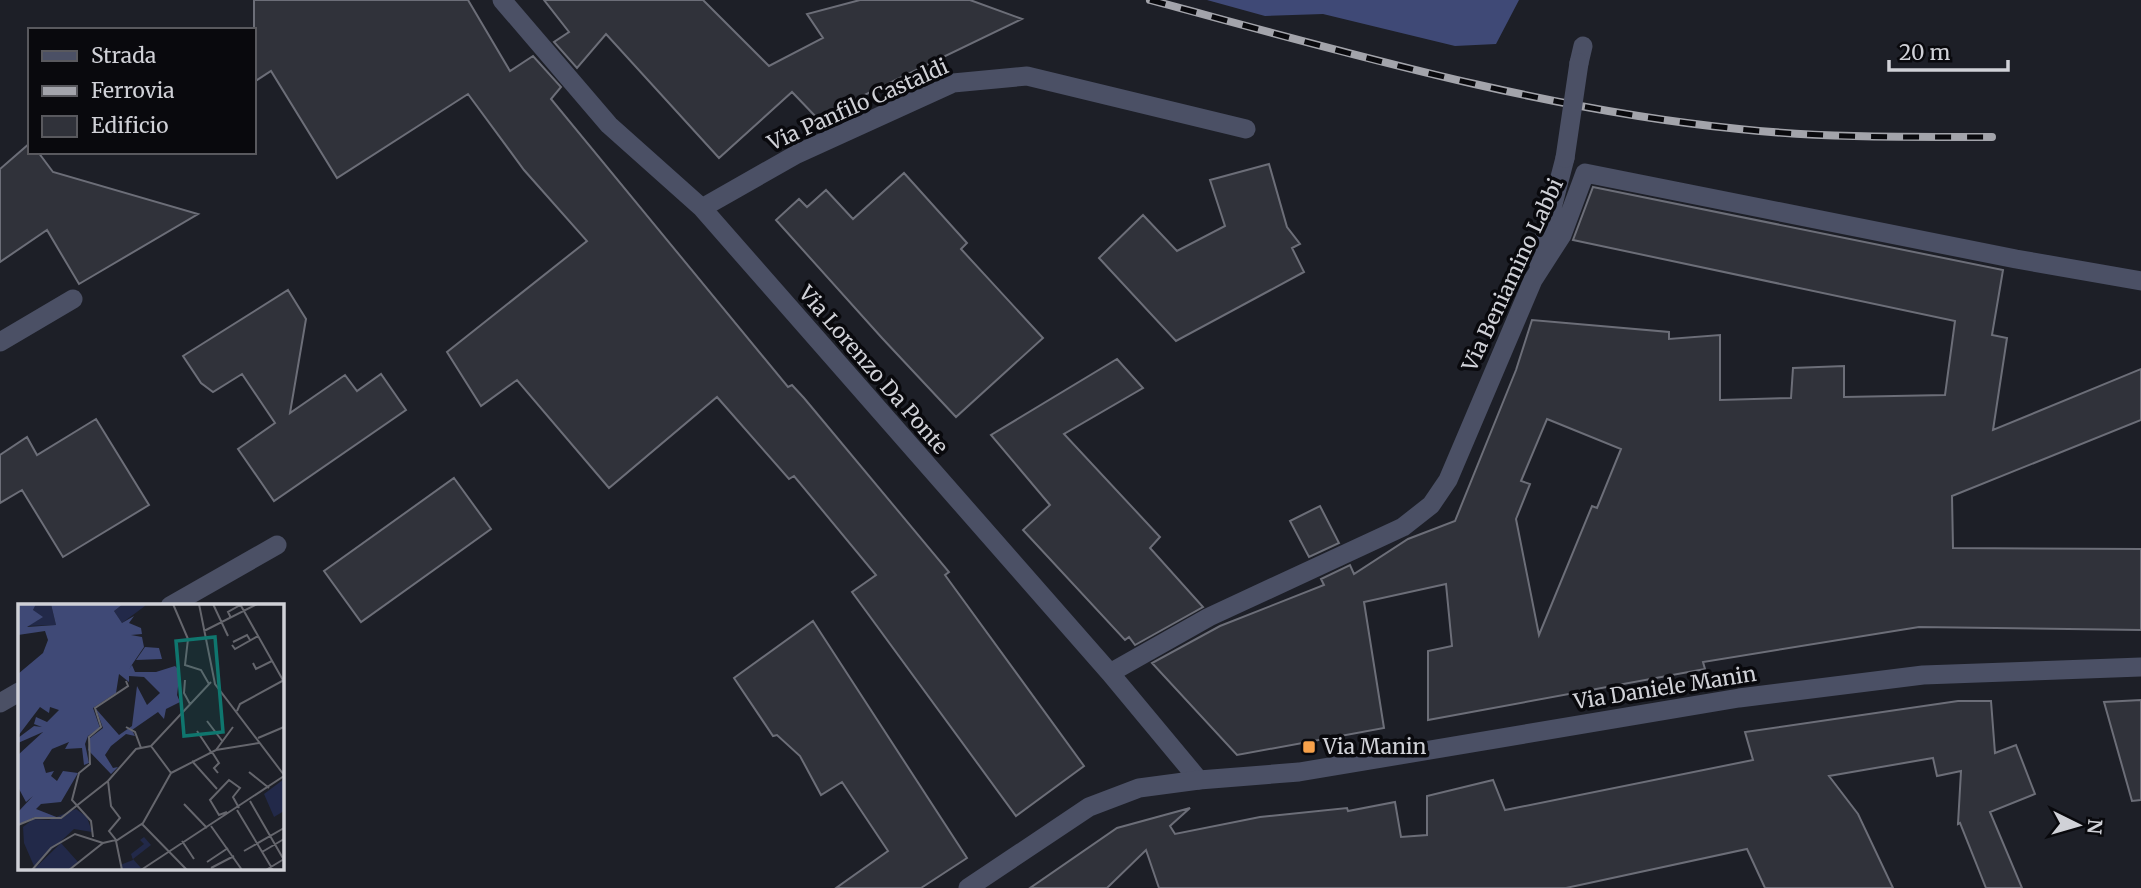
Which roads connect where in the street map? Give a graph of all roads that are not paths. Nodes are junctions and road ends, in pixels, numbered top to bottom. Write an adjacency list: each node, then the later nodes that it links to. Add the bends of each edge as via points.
1 (502, 0): 4 (street, Via Lorenzo Da Ponte, via 610,125)
2 (1581, 55): 5 (street, bridge, via 1565,158)
3 (1246, 129): 4 (street, Via Panfilo Castaldi, via 1027,76 953,83 797,154)
4 (702, 208): 12 (street, Via Lorenzo Da Ponte)
5 (1533, 280): 6 (street, Via Beniamino Labbi, via 1562,235 1585,173); 12 (street, Via Beniamino Labbi, via 1448,480 1431,505 1403,527 1209,617)
6 (2141, 281)
7 (73, 299): 8 (street)
8 (0, 342)
9 (277, 545): 10 (street)
10 (174, 604)
11 (2141, 667): 15 (street, Via Daniele Manin, via 1923,675 1739,698 1299,772)
12 (1110, 673): 15 (street, Via Lorenzo Da Ponte)
13 (18, 693): 14 (street)
14 (0, 703)
15 (1199, 779): 16 (street, Via Daniele Manin, via 1108,798)
16 (968, 888)

